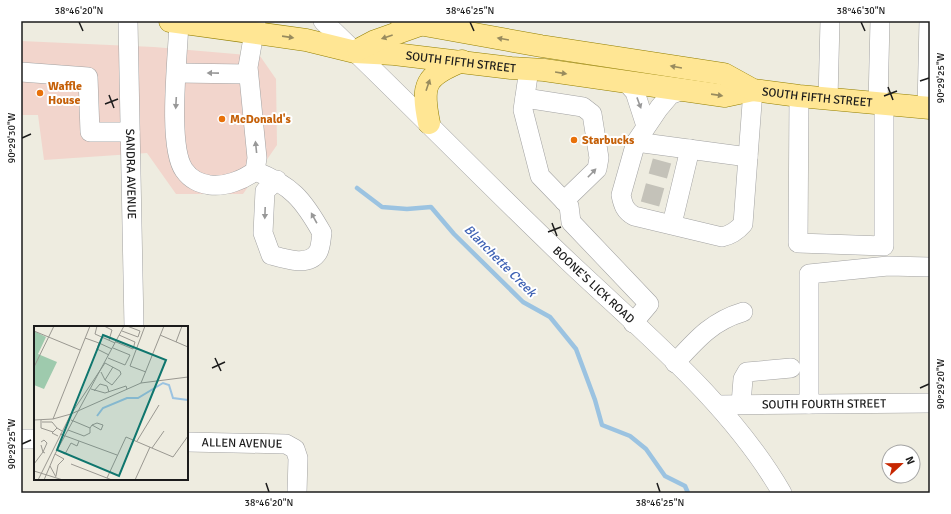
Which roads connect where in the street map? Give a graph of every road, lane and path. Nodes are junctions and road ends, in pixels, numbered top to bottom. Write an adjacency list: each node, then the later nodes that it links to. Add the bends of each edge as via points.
1 (128, 21): 26 (street, SANDRA AVENUE)
2 (323, 21): 10 (street, BOONE'S LICK ROAD)
3 (830, 21): 22 (street)
4 (880, 21): 23 (street)
5 (929, 21): 11 (street)
6 (174, 22): 8 (main road, SOUTH FIFTH STREET); 15 (street)
7 (411, 23): 10 (main road, one-way to 10); 19 (main road, SOUTH FIFTH STREET, one-way to 7, via 724,74)
8 (215, 24): 9 (main road, SOUTH FIFTH STREET)
9 (255, 27): 10 (main road, SOUTH FIFTH STREET, one-way to 10); 16 (street)
10 (355, 52): 12 (main road, SOUTH FIFTH STREET); 25 (street, BOONE'S LICK ROAD)
11 (929, 54): 24 (street)
12 (462, 61): 13 (main road, SOUTH FIFTH STREET); 25 (main road, one-way to 12, via 424,99 431,77)
13 (529, 69): 17 (main road, SOUTH FIFTH STREET, one-way to 17); 21 (street)
14 (21, 72): 26 (street, via 88,77 90,132)
15 (177, 73): 16 (street, one-way to 15); 30 (street, one-way to 30, via 174,134 183,169 190,178 199,183 217,186 245,179)
16 (248, 74): 30 (street, one-way to 16, via 257,158)
17 (626, 82): 18 (main road, SOUTH FIFTH STREET); 27 (street, one-way to 27, via 635,92)
18 (683, 90): 19 (main road, SOUTH FIFTH STREET, one-way to 19, via 725,96); 27 (street, via 670,95)
19 (753, 90): 20 (main road, SOUTH FIFTH STREET); 29 (street)
20 (799, 96): 22 (main road, SOUTH FIFTH STREET); 36 (street, via 798,243)
21 (525, 98): 32 (street, via 523,110 540,176); 32 (street, one-way to 21, via 597,169 599,158 592,114 583,107)
22 (828, 99): 23 (main road, SOUTH FIFTH STREET)
23 (881, 104): 24 (main road, SOUTH FIFTH STREET); 36 (street)
24 (928, 108)
25 (428, 123): 35 (street, BOONE'S LICK ROAD)
26 (130, 132): 41 (street, SANDRA AVENUE)
27 (641, 134): 28 (street, via 664,153); 34 (street, via 621,195 624,207 634,216 648,212)
28 (690, 149): 29 (street); 34 (street)
29 (748, 157): 34 (street, via 743,224 738,230 722,236)
30 (255, 171): 31 (street)
31 (277, 180)
32 (564, 201): 33 (street, via 569,206)
33 (571, 222): 35 (street); 40 (street, via 649,304)
34 (672, 224)
35 (550, 244): 40 (street, BOONE'S LICK ROAD)
36 (884, 246): 37 (street)
37 (884, 267): 38 (street); 46 (street, via 809,274)
38 (930, 267)
39 (743, 312): 42 (street, via 704,332)
40 (633, 323): 42 (street, BOONE'S LICK ROAD)
41 (134, 326)
42 (675, 363): 47 (street, BOONE'S LICK ROAD)
43 (791, 368): 45 (street, via 747,372 743,379)
44 (930, 403): 46 (street, SOUTH FOURTH STREET)
45 (741, 404): 46 (street, SOUTH FOURTH STREET); 47 (street, SOUTH FOURTH STREET)
46 (809, 404)
47 (718, 405): 52 (street, BOONE'S LICK ROAD, via 769,471)
48 (21, 439): 49 (street)
49 (34, 439)
50 (188, 442): 51 (street, ALLEN AVENUE, via 286,444 295,449 298,458)
51 (297, 493)
52 (782, 493)

